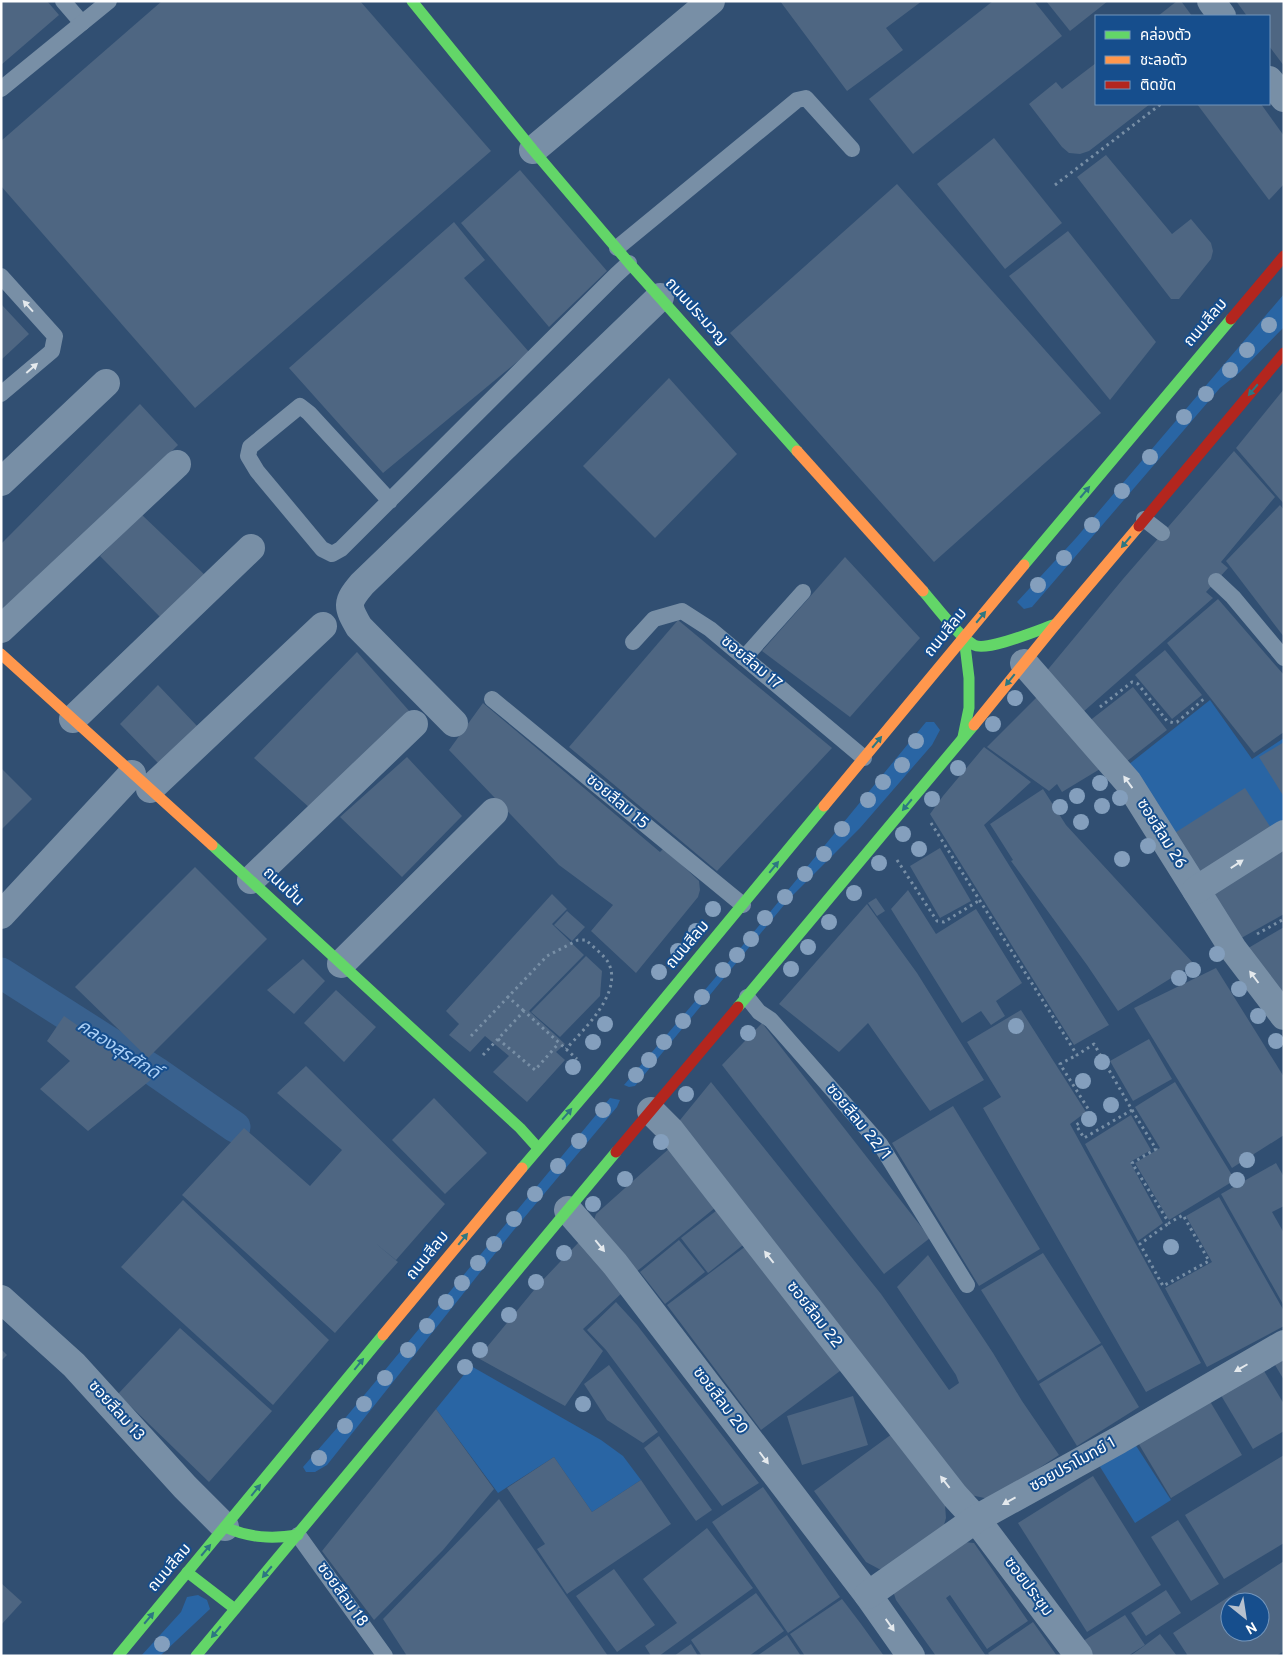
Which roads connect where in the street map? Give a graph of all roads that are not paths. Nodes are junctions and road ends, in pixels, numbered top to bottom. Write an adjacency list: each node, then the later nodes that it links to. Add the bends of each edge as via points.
1 (63, 1): 7 (lane)
2 (109, 1): 7 (lane)
3 (412, 1): 12 (main road, ถนนประมวญ)
4 (712, 1): 12 (street)
5 (1211, 1): 6 (street)
6 (1221, 15)
7 (82, 23): 9 (lane)
8 (1270, 81): 10 (street)
9 (1, 90)
10 (1284, 98)
11 (852, 149): 13 (lane, via 806,98 797,100)
12 (532, 150): 13 (main road, ถนนประมวญ)
13 (617, 248): 15 (main road, ถนนประมวญ)
14 (1284, 256): 32 (main road, ถนนสีลม, one-way to 14)
15 (630, 263): 17 (main road, ถนนประมวญ); 23 (lane)
16 (1, 276): 20 (lane, one-way to 16, via 52,351 55,336)
17 (660, 297): 32 (main road, ถนนประมวญ); 40 (street, via 352,596 350,610 360,627)
18 (1284, 353): 24 (main road, one-way to 24)
19 (106, 383): 22 (street)
20 (1, 394)
21 (177, 464): 31 (street)
22 (1, 482)
23 (390, 501): 23 (lane, via 342,549 332,554 322,549 257,471 248,456 250,447 300,406)
24 (1144, 520): 25 (lane); 29 (main road, one-way to 29)
25 (1162, 533)
26 (251, 548): 39 (street)
27 (1216, 580): 36 (lane)
28 (803, 592): 35 (lane)
29 (1056, 624): 32 (main road, via 995,645 976,646); 37 (main road)
30 (323, 626): 44 (street)
31 (1, 629)
32 (964, 637): 42 (main road, via 969,708); 43 (main road, ถนนสีลม, one-way to 32)
33 (633, 642): 35 (lane, ซอยสีลม 17, via 654,619 682,610)
34 (1, 654): 39 (main road, ถนนปั้น)
35 (744, 658): 43 (lane, ซอยสีลม 17)
36 (1284, 658)
37 (1024, 663): 42 (main road, one-way to 42); 48 (street, ซอยสีลม 26, one-way to 37, via 1128,782)
38 (492, 699): 49 (lane, ซอยสีลม 15)
39 (73, 719): 44 (main road, ถนนปั้น)
40 (454, 723)
41 (414, 724): 47 (street)
42 (963, 739): 52 (main road, one-way to 52)
43 (864, 758): 49 (main road, ถนนสีลม, one-way to 43)
44 (141, 782): 47 (main road, ถนนปั้น); 50 (street)
45 (494, 812): 51 (street)
46 (1284, 834): 48 (street, one-way to 46)
47 (251, 880): 51 (main road, ถนนปั้น)
48 (1196, 890): 53 (street, ซอยสีลม 26, one-way to 48, via 1233,949)
49 (743, 905): 55 (main road, ถนนสีลม, one-way to 49)
50 (1, 915)
51 (341, 964): 55 (main road, ถนนปั้น)
52 (747, 997): 54 (main road); 57 (lane, ซอยสีลม 22/1, via 880,1144)
53 (1284, 1016)
54 (651, 1111): 56 (main road); 60 (street, ซอยสีลม 22, one-way to 54, via 671,1131)
55 (538, 1148): 61 (main road, ถนนสีลม, one-way to 55)
56 (568, 1210): 62 (main road); 64 (street, ซอยสีลม 20, one-way to 64, via 615,1264)
57 (967, 1285)
58 (1, 1299): 61 (street, ซอยสีลม 13, via 74,1365)
59 (1284, 1344): 60 (street, ซอยปราโมทย์ 1, one-way to 60)
60 (976, 1519): 64 (street, ซอยปราโมทย์ 1); 70 (street, ซอยประชุม)
61 (225, 1527): 62 (main road, via 251,1537); 63 (main road, ถนนสีลม, one-way to 61)
62 (298, 1535): 65 (main road, one-way to 65); 68 (lane, ซอยสีลม 18)
63 (187, 1572): 65 (main road); 66 (main road, ถนนสีลม, one-way to 63)
64 (868, 1594): 69 (street, ซอยสีลม 20, one-way to 69)
65 (235, 1609): 67 (main road, one-way to 67)
66 (118, 1656)
67 (196, 1656)
68 (385, 1656)
69 (911, 1656)
70 (1079, 1656)

